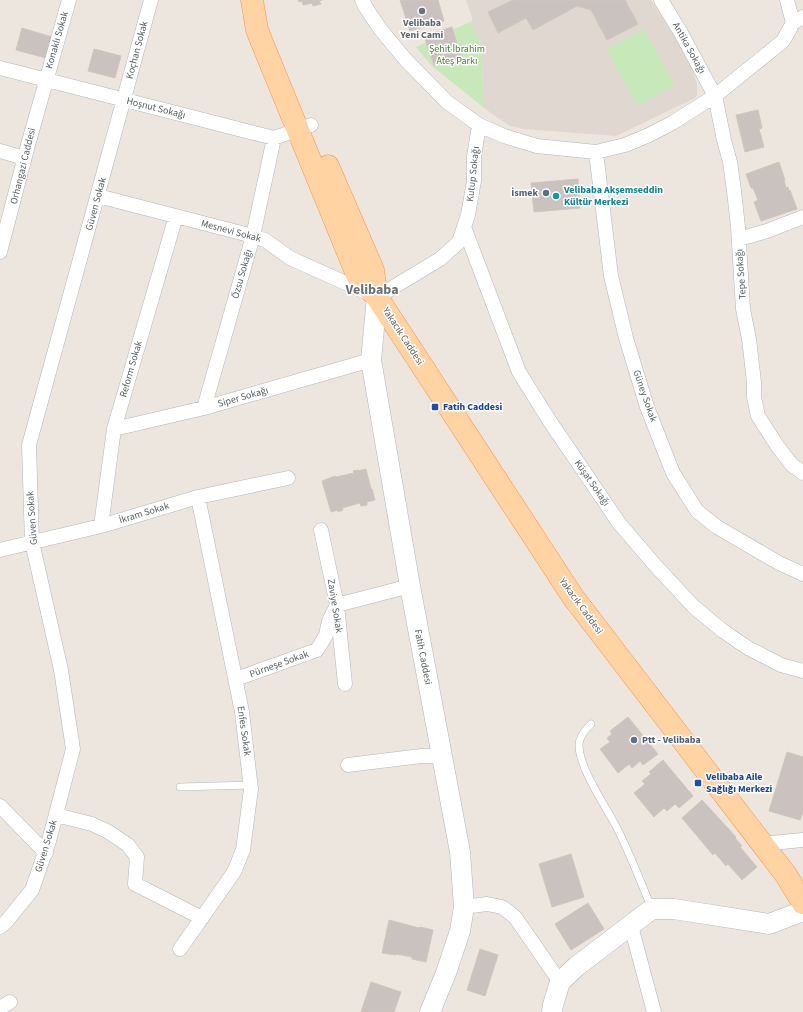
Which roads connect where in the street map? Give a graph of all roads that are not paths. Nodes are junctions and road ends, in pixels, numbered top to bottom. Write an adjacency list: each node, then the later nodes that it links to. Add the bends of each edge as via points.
1 (69, 0): 10 (street, Konaklı Sokak)
2 (151, 0): 12 (street, Koçhan Sokak)
3 (252, 0): 14 (main road, Yakacık Caddesi, via 259,35)
4 (266, 0): 14 (main road, Yakacık Caddesi, via 274,39)
5 (362, 0): 13 (street, via 381,30 405,59 447,102)
6 (661, 0): 11 (street, Antika Sokağı)
7 (787, 0): 8 (street)
8 (798, 20): 11 (street, via 783,41)
9 (0, 68): 10 (street, Hoşnut Sokağı)
10 (46, 80): 12 (street, Hoşnut Sokağı); 18 (street, Orhangazi Caddesi)
11 (715, 96): 17 (street, via 649,135 625,145); 24 (street, Tepe Sokağı, via 733,184)
12 (124, 100): 15 (street, Hoşnut Sokağı); 19 (street, Güven Sokak)
13 (479, 125): 17 (street, via 537,146); 22 (street, Kutup Sokağı, via 474,157 474,181)
14 (304, 127): 15 (street); 26 (main road, Yakacık Caddesi, via 358,277)
15 (274, 138): 23 (street, Özsu Sokağı)
16 (0, 151): 18 (street)
17 (596, 152): 37 (street, Güney Sokak, via 611,276 647,408 673,473 697,511 717,527)
18 (24, 158): 25 (street, Orhangazi Caddesi)
19 (98, 196): 20 (street, Mesnevi Sokak); 35 (street, Güven Sokak, via 29,445)
20 (176, 216): 23 (street, Mesnevi Sokak); 29 (street, Reform Sokak)
21 (803, 217): 24 (street)
22 (464, 227): 26 (street, Kutup Sokağı, via 459,242 440,259); 40 (street, Küşat Sokağı, via 519,372 619,523 694,607 723,631 748,648 781,665)
23 (253, 236): 26 (street, Mesnevi Sokak, via 265,240 290,258); 28 (street, Özsu Sokağı)
24 (739, 240): 30 (street, Tepe Sokağı, via 743,309 750,339 754,397 758,416 792,465)
25 (1, 244)
26 (377, 297): 27 (street, Fatih Caddesi); 51 (main road, Yakacık Caddesi, via 573,597)
27 (371, 360): 28 (street, Siper Sokağı); 38 (street, Fatih Caddesi)
28 (204, 408): 29 (street, Siper Sokağı)
29 (114, 429): 33 (street, Reform Sokak)
30 (803, 473)
31 (288, 478): 32 (street, İkram Sokak)
32 (198, 497): 33 (street, İkram Sokak); 41 (street, Enfes Sokak)
33 (101, 526): 35 (street, İkram Sokak)
34 (321, 530): 39 (street, Zaviye Sokak)
35 (32, 542): 36 (street, İkram Sokak); 49 (street, Güven Sokak, via 61,670 73,749)
36 (0, 550)
37 (803, 574)
38 (410, 586): 39 (street); 44 (street, Fatih Caddesi)
39 (337, 605): 41 (street, Pürneşe Sokak, via 329,621 326,635 317,650); 42 (street, Zaviye Sokak)
40 (803, 671)
41 (236, 679): 46 (street, Enfes Sokak)
42 (345, 684)
43 (591, 724): 55 (lane, via 580,738 581,758 618,830)
44 (442, 756): 45 (street, via 421,756); 54 (street, Fatih Caddesi, via 460,852)
45 (348, 766)
46 (251, 785): 47 (lane); 57 (street, Enfes Sokak, via 243,850 234,872)
47 (180, 786)
48 (0, 806): 52 (street)
49 (56, 816): 52 (street, Güven Sokak); 57 (street, via 92,824 128,845 137,857 135,884)
50 (803, 840): 51 (street)
51 (761, 844): 53 (main road, Yakacık Caddesi, via 786,875)
52 (46, 853): 59 (street, Güven Sokak, via 32,890)
53 (803, 903)
54 (464, 907): 61 (street, via 487,904 502,907 515,917); 62 (street, Fatih Caddesi, via 460,931)
55 (652, 909): 56 (street, via 674,909 769,924); 58 (street)
56 (803, 910)
57 (202, 918): 60 (street, Enfes Sokak)
58 (631, 926): 61 (street, via 577,966); 64 (street)
59 (0, 927)
60 (180, 949)
61 (560, 982): 63 (street)
62 (430, 1012)
63 (552, 1012)
64 (654, 1012)

